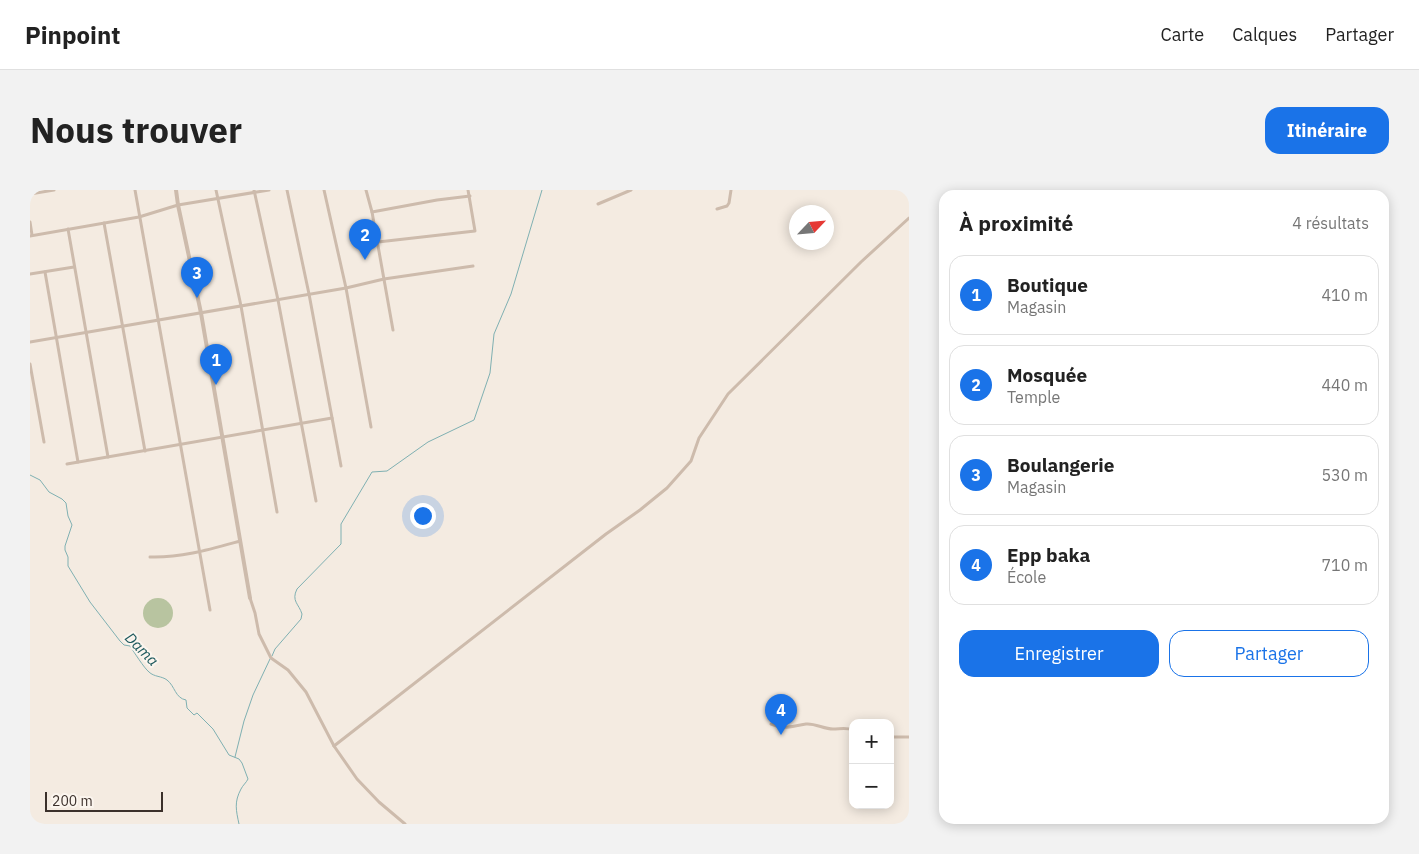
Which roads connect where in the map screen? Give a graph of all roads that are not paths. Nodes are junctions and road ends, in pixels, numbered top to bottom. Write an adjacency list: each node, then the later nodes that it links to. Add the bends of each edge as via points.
1 (54, 190): 13 (street)
2 (135, 190): 20 (street)
3 (176, 190): 17 (street)
4 (216, 190): 15 (street)
5 (269, 190): 12 (street)
6 (287, 190): 33 (street)
7 (324, 190): 32 (street)
8 (366, 190): 19 (street)
9 (468, 190): 14 (street)
10 (631, 190): 16 (street)
11 (731, 190): 18 (street, via 727,206)
12 (254, 191): 15 (street); 34 (street)
13 (30, 194)
14 (470, 196): 19 (street); 26 (street, via 475,231)
15 (218, 199): 17 (street); 35 (street)
16 (598, 204)
17 (178, 205): 20 (street); 36 (street)
18 (717, 209)
19 (372, 212): 26 (street)
20 (139, 217): 23 (street); 37 (street)
21 (909, 218): 67 (street, via 728,394 699,438 691,461 667,488)
22 (30, 222): 25 (street)
23 (104, 223): 24 (street); 38 (street)
24 (68, 229): 25 (street); 28 (street)
25 (31, 235)
26 (378, 242): 31 (street)
27 (473, 266): 31 (street)
28 (74, 267): 29 (street); 40 (street)
29 (45, 272): 30 (street); 41 (street)
30 (30, 274)
31 (384, 279): 32 (street); 39 (street)
32 (346, 288): 33 (street); 46 (street)
33 (310, 294): 34 (street); 44 (street)
34 (278, 300): 35 (street); 45 (street)
35 (241, 306): 36 (street); 47 (street)
36 (201, 313): 37 (street); 48 (street)
37 (157, 320): 38 (street); 50 (street)
38 (122, 326): 40 (street); 51 (street)
39 (393, 330)
40 (86, 333): 41 (street); 52 (street)
41 (56, 338): 42 (street); 53 (street)
42 (30, 342)
43 (30, 364): 49 (street)
44 (332, 418): 45 (street); 55 (street)
45 (301, 424): 47 (street); 56 (street)
46 (371, 428)
47 (263, 430): 48 (street); 57 (street)
48 (222, 437): 50 (street); 58 (street)
49 (44, 442)
50 (181, 444): 51 (street); 59 (street)
51 (145, 451): 52 (street)
52 (108, 457): 53 (street)
53 (78, 462): 54 (street)
54 (67, 464)
55 (341, 466)
56 (316, 501)
57 (277, 512)
58 (240, 541): 59 (street); 61 (street)
59 (200, 551): 60 (street); 62 (street)
60 (150, 557)
61 (250, 598): 67 (street, via 259,634 271,658 288,670 306,692)
62 (210, 610)
63 (771, 724): 64 (street, via 780,728 809,724)
64 (849, 729)
65 (894, 737): 66 (street)
66 (909, 737)
67 (334, 746): 68 (street, via 369,792)
68 (404, 824)

